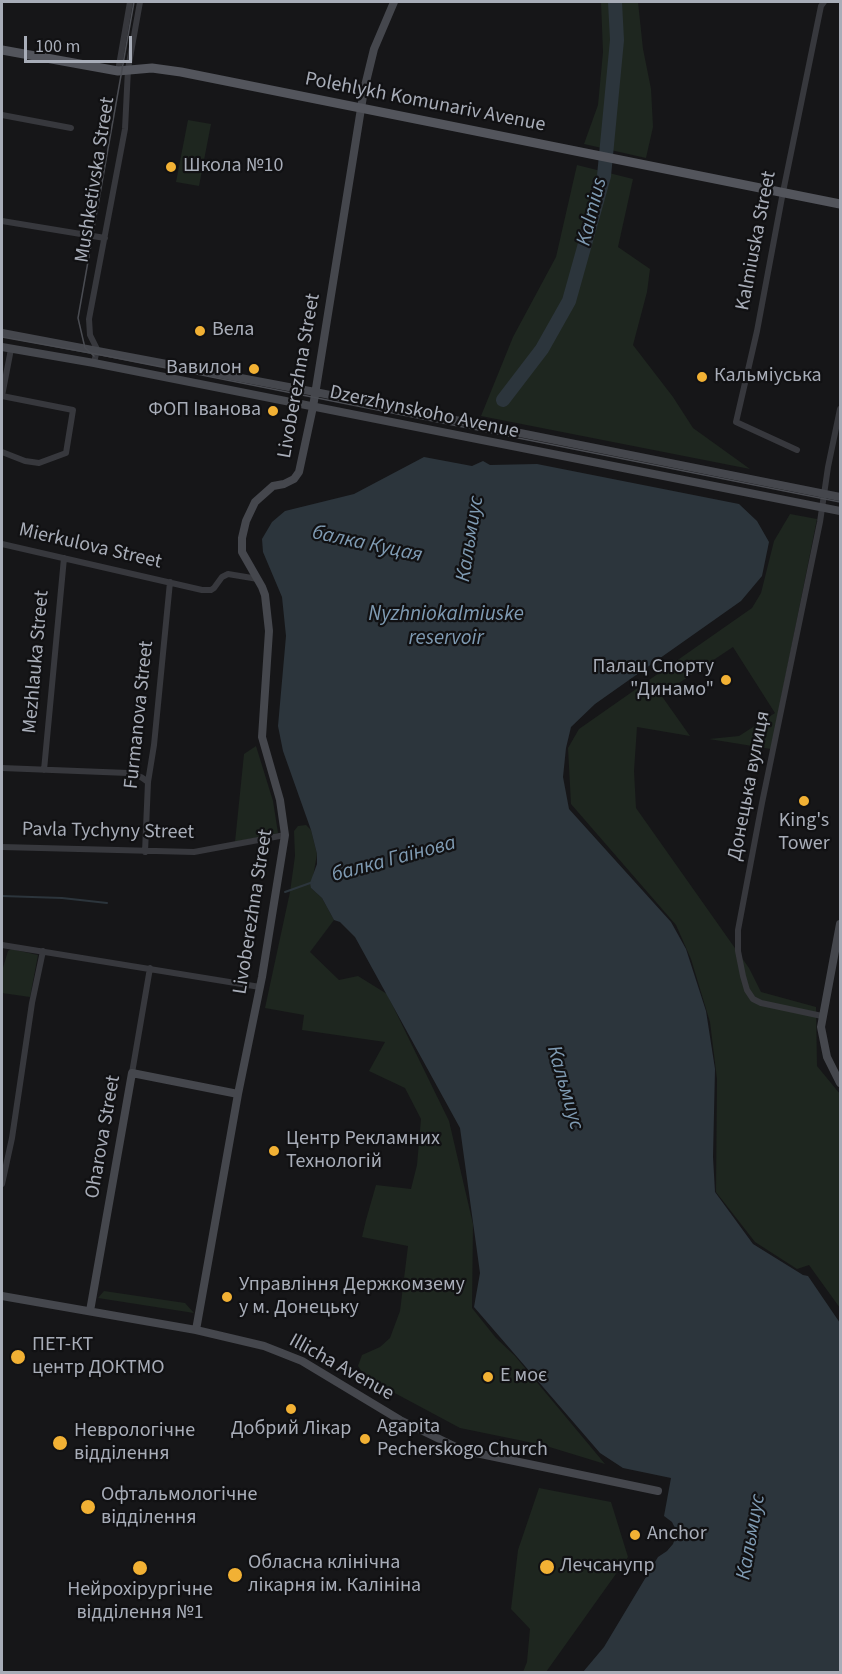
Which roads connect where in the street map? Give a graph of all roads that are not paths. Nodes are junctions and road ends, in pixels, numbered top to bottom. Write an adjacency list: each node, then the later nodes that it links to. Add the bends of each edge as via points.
1 (130, 2): 7 (street, Mushketivska Street)
2 (140, 2): 6 (street, Mushketivska Street)
3 (394, 2): 8 (street, Livoberezhna Street, via 375,49)
4 (824, 2): 11 (street, Kalmiuska Street)
5 (2, 50): 7 (main road, Polehlykh Komunariv Avenue)
6 (128, 69): 7 (main road, Polehlykh Komunariv Avenue); 8 (main road, Polehlykh Komunariv Avenue, via 181,72); 14 (street, Mushketivska Street, via 125,129)
7 (118, 71)
8 (361, 109): 11 (main road, Polehlykh Komunariv Avenue); 20 (street, Livoberezhna Street)
9 (2, 115): 10 (street)
10 (71, 128)
11 (783, 192): 12 (main road, Polehlykh Komunariv Avenue); 23 (street, Kalmiuska Street, via 736,422)
12 (840, 204)
13 (2, 221): 14 (street)
14 (105, 238): 18 (street, Mushketivska Street, via 89,320)
15 (2, 333): 18 (street, Dzerzhynskoho Avenue)
16 (2, 347): 17 (street, Dzerzhynskoho Avenue)
17 (11, 349): 19 (street, Dzerzhynskoho Avenue); 24 (street, via 2,396 73,410 66,453 39,463)
18 (97, 350): 19 (street, Mushketivska Street); 20 (street, Dzerzhynskoho Avenue)
19 (94, 363): 21 (street, Dzerzhynskoho Avenue)
20 (315, 392): 21 (street, Livoberezhna Street); 25 (street, Dzerzhynskoho Avenue)
21 (313, 407): 27 (street, Dzerzhynskoho Avenue); 31 (street, Livoberezhna Street, via 299,472 289,482 263,493 246,520 241,546)
22 (840, 409): 25 (street)
23 (797, 450)
24 (2, 452)
25 (825, 494): 26 (street, Dzerzhynskoho Avenue); 27 (street)
26 (840, 497)
27 (822, 508): 28 (street, Dzerzhynskoho Avenue); 44 (street, Донецька вулиця, via 738,930 743,976 753,999)
28 (840, 511)
29 (2, 544): 30 (street, Mierkulova Street)
30 (64, 558): 32 (street, Mierkulova Street); 34 (street, Mezhlauka Street)
31 (258, 579): 32 (street, Mierkulova Street, via 228,574 211,590); 36 (street, Livoberezhna Street, via 265,595 269,631 262,737 280,800)
32 (170, 582): 35 (street, Furmanova Street)
33 (2, 768): 34 (street)
34 (44, 770): 35 (street, via 128,773)
35 (148, 782): 38 (street, Furmanova Street)
36 (285, 835): 38 (street, Pavla Tychyny Street, via 194,852); 43 (street, Livoberezhna Street)
37 (2, 847): 38 (street, Pavla Tychyny Street)
38 (145, 852)
39 (840, 924): 44 (street)
40 (2, 945): 41 (street)
41 (43, 951): 42 (street); 48 (street)
42 (150, 968): 43 (street); 45 (street, Oharova Street)
43 (260, 987): 47 (street, Livoberezhna Street)
44 (822, 1016): 46 (street, via 822,1039)
45 (132, 1073): 47 (street); 50 (street, Oharova Street)
46 (840, 1083)
47 (238, 1094): 51 (street, Livoberezhna Street)
48 (2, 1184)
49 (2, 1296): 50 (street, Illicha Avenue)
50 (90, 1311): 51 (street, Illicha Avenue)
51 (196, 1330): 52 (street, Illicha Avenue, via 292,1356 400,1420 456,1447)
52 (658, 1491)

